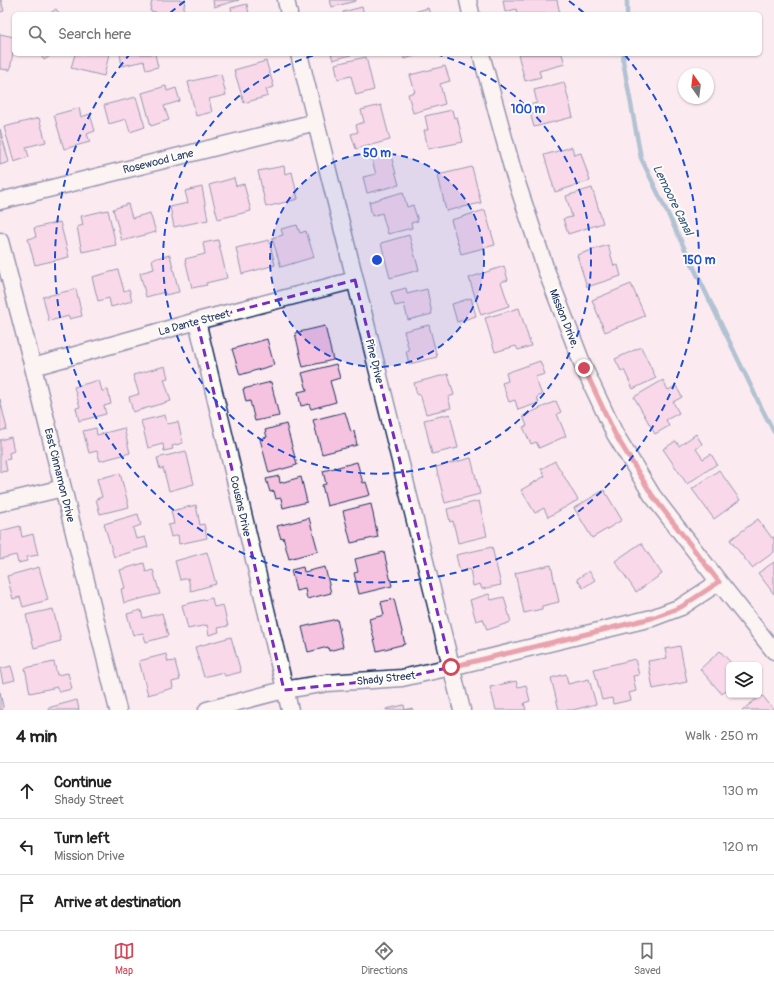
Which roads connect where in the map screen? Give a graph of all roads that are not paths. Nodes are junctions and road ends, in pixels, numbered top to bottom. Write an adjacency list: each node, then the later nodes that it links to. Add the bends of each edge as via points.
1 (286, 0): 3 (street)
2 (468, 0): 4 (street)
3 (289, 12)
4 (471, 12)
5 (300, 56): 7 (street, Pine Drive)
6 (482, 56): 15 (street, Mission Drive, via 515,178 546,270 584,368 615,434 652,495)
7 (316, 122): 8 (street, Rosewood Lane); 10 (street, Pine Drive)
8 (0, 201)
9 (0, 241): 12 (street, East Cinnamon Drive)
10 (355, 280): 11 (street, La Dante Street); 17 (street, Pine Drive)
11 (198, 321): 12 (street, La Dante Street); 18 (street, Cousins Drive)
12 (33, 367): 13 (street, East Cinnamon Drive)
13 (63, 488): 14 (street); 19 (street, East Cinnamon Drive)
14 (0, 503)
15 (719, 582): 16 (street, Mission Drive); 17 (street, Shady Street, via 681,607 652,618)
16 (774, 651)
17 (451, 667): 18 (street, Shady Street, via 402,678); 22 (street, Pine Drive)
18 (284, 690): 20 (street, Shady Street); 21 (street, Cousins Drive)
19 (118, 710)
20 (207, 710)
21 (290, 710)
22 (462, 710)

